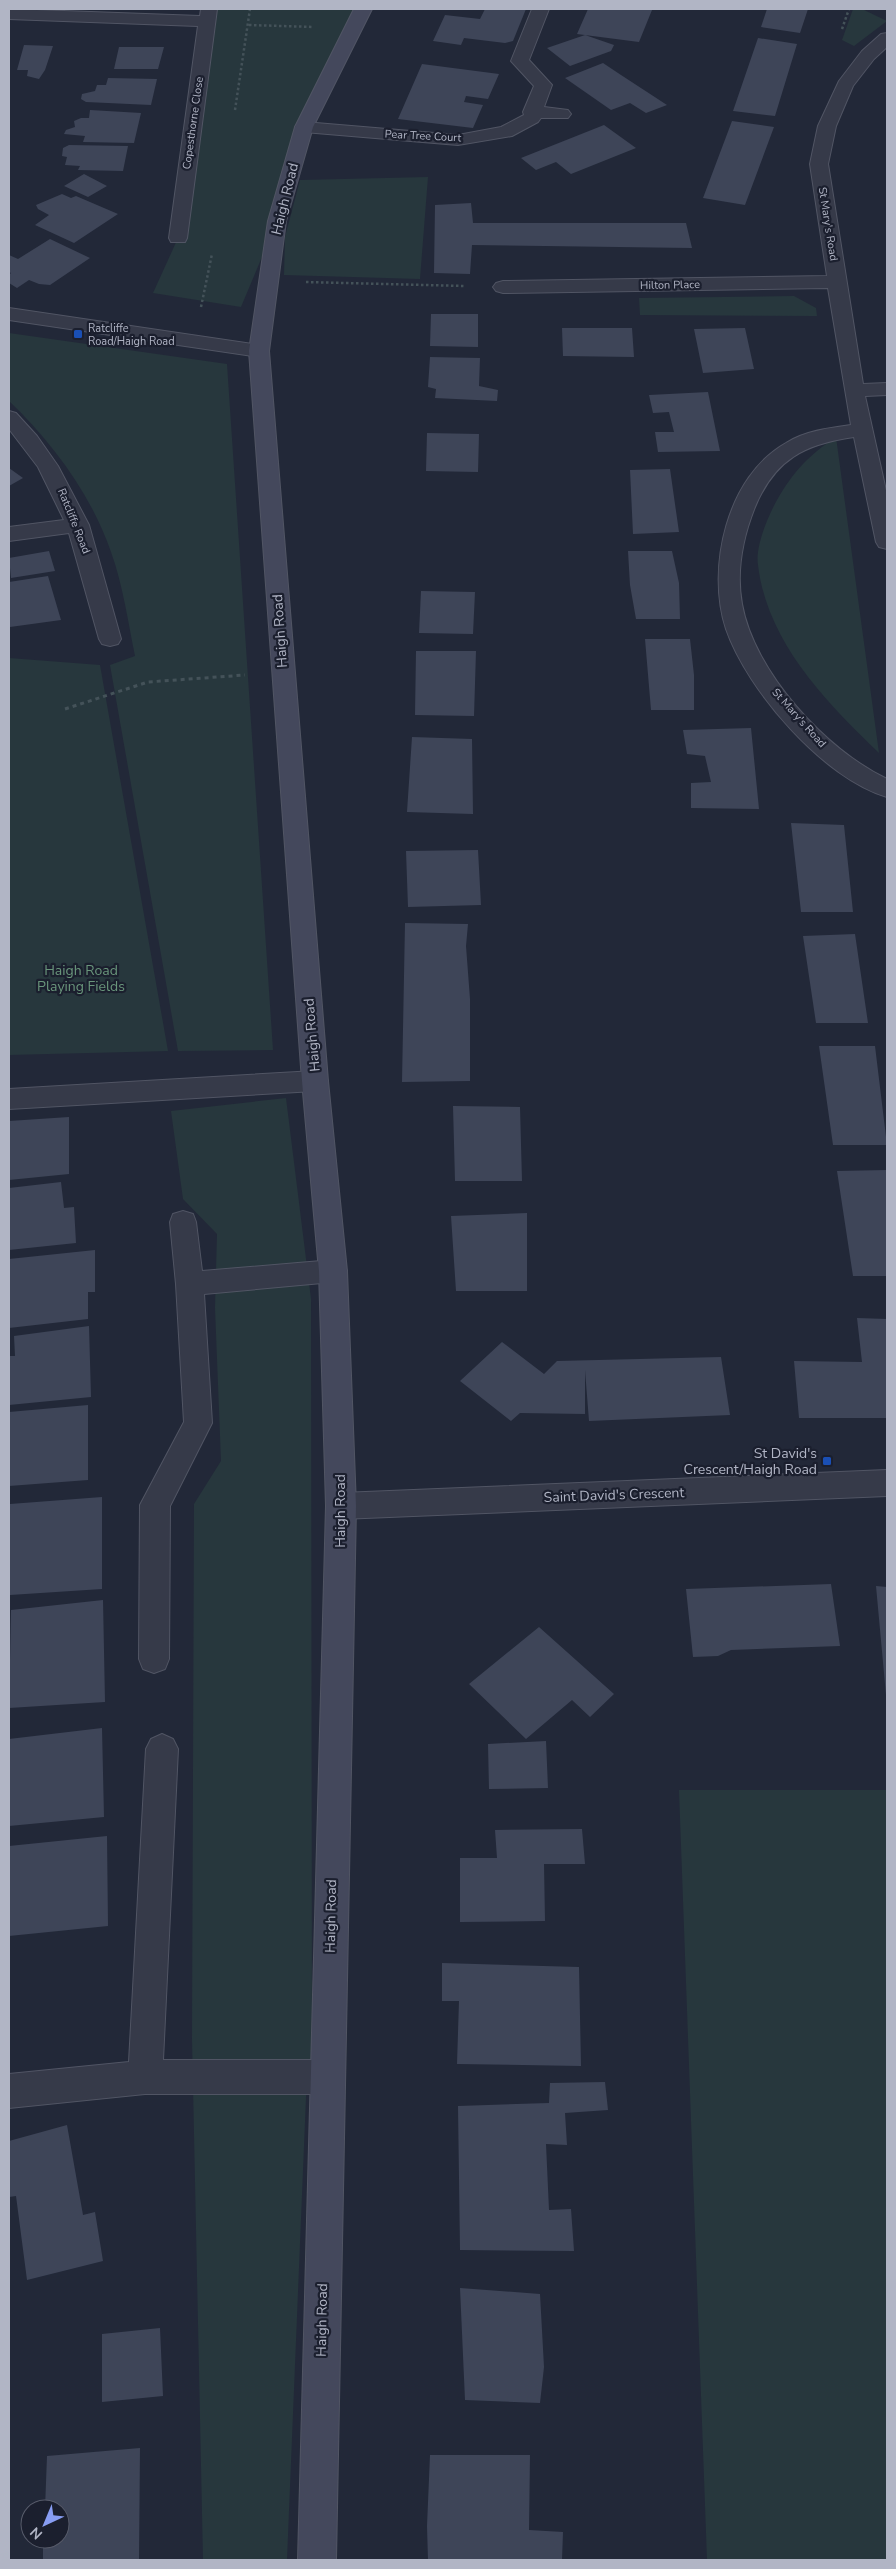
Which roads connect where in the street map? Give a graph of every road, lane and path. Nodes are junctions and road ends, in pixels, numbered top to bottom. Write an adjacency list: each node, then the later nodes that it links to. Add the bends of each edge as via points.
1 (250, 9): 5 (path, via 250,25)
2 (540, 9): 7 (street, Pear Tree Court, via 520,62 544,85)
3 (9, 14): 4 (street)
4 (208, 15): 10 (street, Copesthorne Close)
5 (358, 19): 9 (main road, Haigh Road)
6 (887, 38): 13 (street, St Mary's Road, via 868,55 845,85 827,126 819,164)
7 (532, 112): 8 (street); 9 (street, Pear Tree Court, via 532,118 506,132 458,140)
8 (562, 114)
9 (304, 127): 12 (main road, Haigh Road, via 277,221)
10 (178, 238)
11 (211, 256): 16 (path)
12 (269, 281): 14 (path); 17 (main road, Haigh Road)
13 (837, 282): 14 (street, Hilton Place); 19 (street, St Mary's Road)
14 (502, 286)
15 (9, 314): 16 (street)
16 (193, 342): 17 (street)
17 (259, 351): 26 (main road, Haigh Road)
18 (887, 389): 19 (street)
19 (854, 391): 21 (street, St Mary's Road)
20 (9, 416): 22 (street, Ratcliffe Road, via 49,465)
21 (862, 430): 24 (street, St Mary's Road); 28 (street, St Mary's Road, via 818,437 792,447 761,474 738,524 730,562 731,605 744,646 773,691 846,768)
22 (78, 525): 23 (street); 25 (street, Ratcliffe Road)
23 (9, 534)
24 (887, 542)
25 (110, 639)
26 (283, 673): 27 (path, via 148,682); 29 (main road, Haigh Road)
27 (64, 709)
28 (887, 789)
29 (315, 1081): 30 (street); 32 (main road, Haigh Road)
30 (9, 1100)
31 (183, 1222): 33 (street)
32 (333, 1271): 33 (street); 35 (main road, Haigh Road)
33 (190, 1284): 36 (street, via 198,1423 155,1505)
34 (887, 1483): 35 (street, Saint David's Crescent)
35 (341, 1506): 39 (main road, Haigh Road)
36 (154, 1659)
37 (162, 1749): 38 (street)
38 (145, 2077): 39 (street); 40 (street)
39 (327, 2077): 41 (main road, Haigh Road)
40 (9, 2091)
41 (317, 2560)

